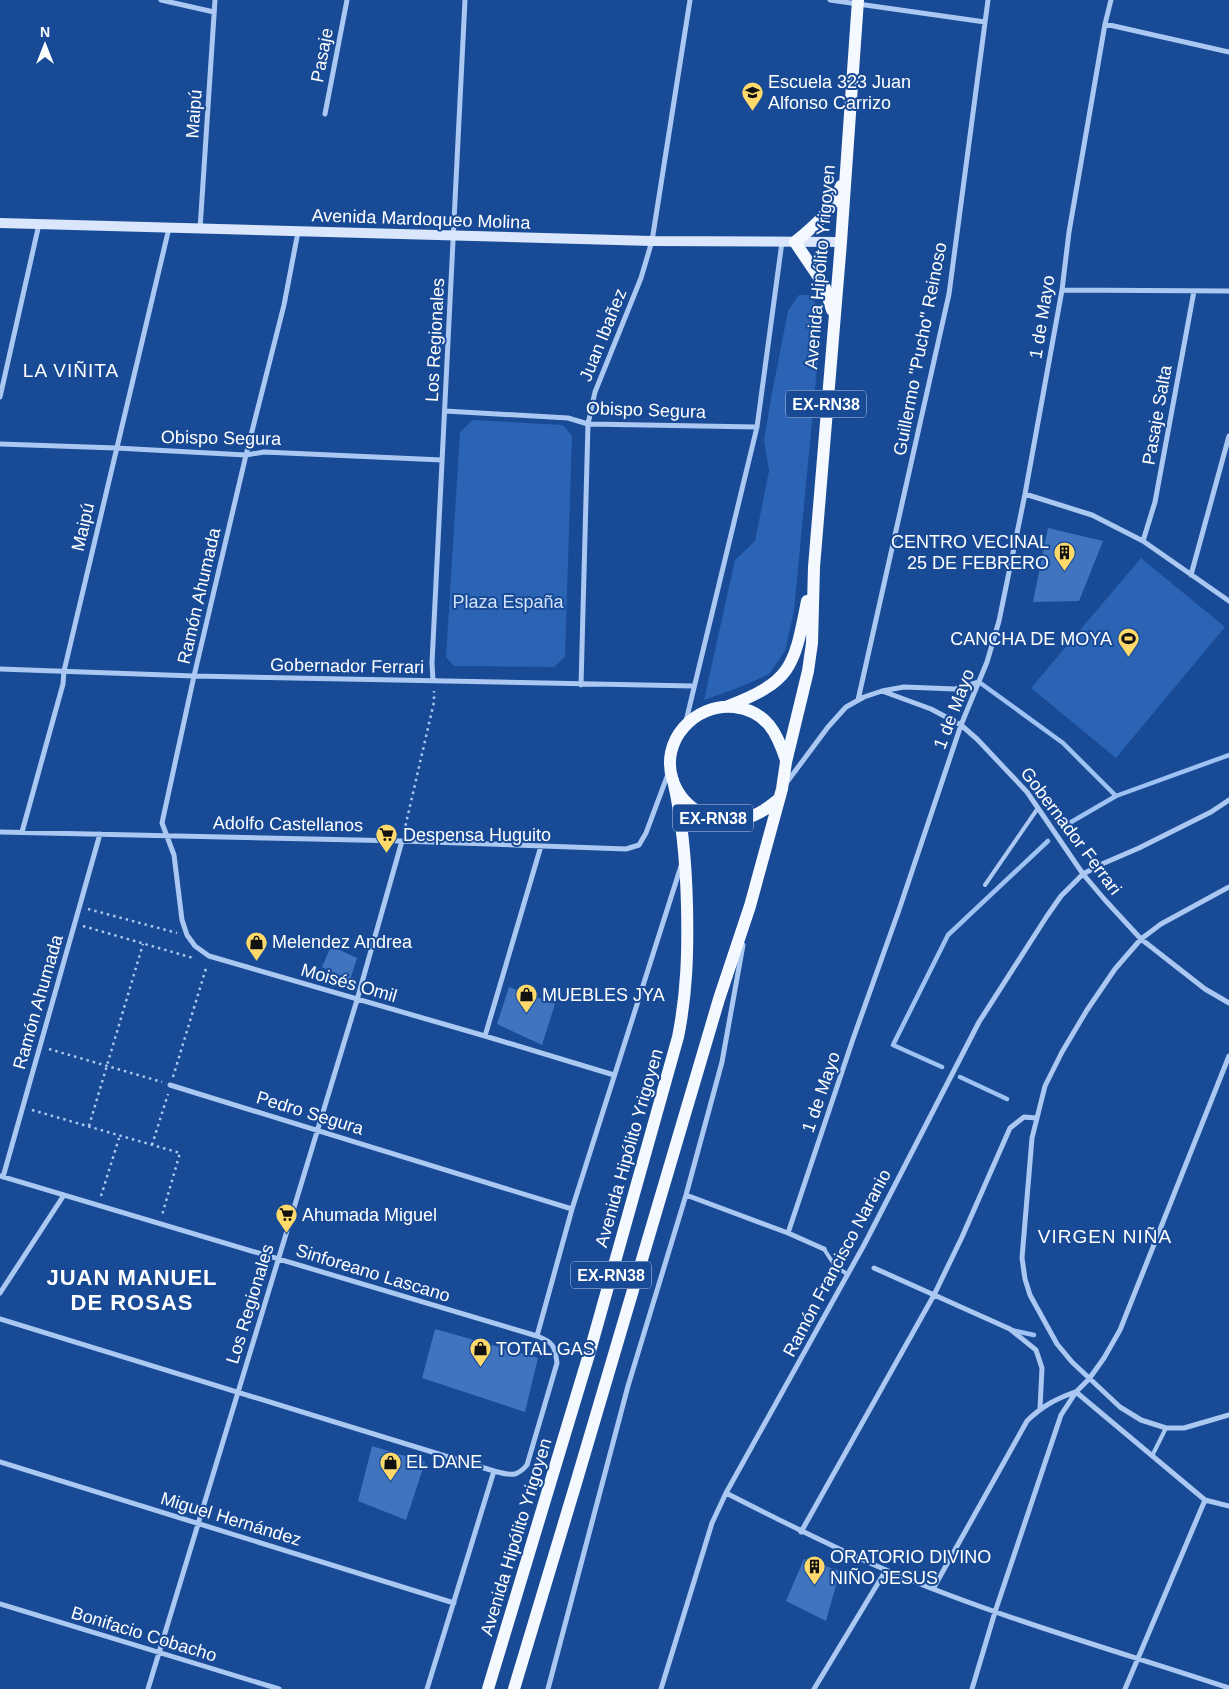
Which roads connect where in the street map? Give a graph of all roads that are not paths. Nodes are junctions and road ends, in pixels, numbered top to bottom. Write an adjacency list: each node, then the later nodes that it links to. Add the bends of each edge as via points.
1 (161, 0): 10 (street)
2 (215, 0): 10 (street, Maipú)
3 (347, 0): 14 (street, Pasaje)
4 (465, 0): 21 (street, Los Regionales)
5 (690, 0): 22 (street, Juan Ibañez)
6 (830, 0): 9 (street)
7 (988, 0): 11 (street, Guillermo "Pucho" Reinoso)
8 (1111, 0): 12 (street, 1 de Mayo)
9 (858, 2): 11 (street); 15 (main road, Avenida Hipólito Yrigoyen / EX-RN38)
10 (214, 12): 19 (street, Maipú)
11 (985, 22): 51 (street, Guillermo "Pucho" Reinoso, via 949,294)
12 (1104, 24): 13 (street); 25 (street, 1 de Mayo)
13 (1229, 52)
14 (325, 114)
15 (846, 173): 23 (main road, via 836,200 818,223); 24 (main road, Avenida Hipólito Yrigoyen / EX-RN38)
16 (0, 222): 17 (street, Avenida Mardoqueo Molina)
17 (39, 224): 18 (street, Avenida Mardoqueo Molina); 29 (street)
18 (169, 228): 19 (street, Avenida Mardoqueo Molina); 35 (street, Maipú)
19 (200, 229): 20 (street, Avenida Mardoqueo Molina)
20 (298, 232): 21 (street, Avenida Mardoqueo Molina); 36 (street, Ramón Ahumada, via 284,305)
21 (454, 236): 22 (street, Avenida Mardoqueo Molina); 30 (street, Los Regionales)
22 (652, 242): 23 (street, Avenida Mardoqueo Molina); 31 (street, Juan Ibañez, via 641,278 595,392)
23 (789, 242): 24 (street, Avenida Mardoqueo Molina); 28 (main road, via 824,285); 32 (street)
24 (841, 242): 28 (main road, Avenida Hipólito Yrigoyen / EX-RN38)
25 (1062, 290): 26 (street); 38 (street, 1 de Mayo)
26 (1194, 291): 27 (street); 39 (street, Pasaje Salta, via 1155,502)
27 (1229, 291)
28 (834, 315): 40 (main road, Avenida Hipólito Yrigoyen / EX-RN38)
29 (0, 397)
30 (445, 411): 31 (street, Obispo Segura, via 568,418); 37 (street, Los Regionales)
31 (588, 424): 32 (street, Obispo Segura); 48 (street, Juan Ibañez)
32 (757, 427): 49 (street)
33 (1229, 436): 41 (street)
34 (0, 444): 35 (street, Obispo Segura)
35 (116, 448): 36 (street, Obispo Segura); 44 (street, Maipú)
36 (246, 455): 37 (street, Obispo Segura, via 264,452); 45 (street, Ramón Ahumada)
37 (442, 460): 46 (street, Los Regionales, via 432,663)
38 (1026, 494): 39 (street, via 1092,515); 47 (street, 1 de Mayo, via 999,621)
39 (1143, 542): 41 (street)
40 (814, 567): 52 (main road, Avenida Hipólito Yrigoyen / EX-RN38, via 799,642 791,664 778,681 753,696); 55 (main road, Avenida Hipólito Yrigoyen / EX-RN38, via 808,671)
41 (1191, 575): 42 (street)
42 (1229, 601)
43 (0, 669): 44 (street, Gobernador Ferrari)
44 (64, 671): 45 (street, Gobernador Ferrari); 62 (street, Maipú)
45 (194, 676): 46 (street, Gobernador Ferrari); 64 (street, Ramón Ahumada, via 162,823)
46 (434, 681): 48 (street, Gobernador Ferrari)
47 (979, 682): 50 (street, via 955,689 904,687); 53 (street, 1 de Mayo)
48 (581, 685): 49 (street, Gobernador Ferrari)
49 (693, 686): 54 (street)
50 (882, 691): 51 (street); 53 (street, Gobernador Ferrari, via 931,709)
51 (858, 700): 58 (street, via 846,707 828,727)
52 (725, 706): 54 (main road, EX-RN38, via 707,710); 55 (main road, EX-RN38, via 757,714 770,725 779,738)
53 (961, 725): 60 (street, Gobernador Ferrari, via 1027,792); 86 (street, 1 de Mayo)
54 (684, 726): 56 (main road, EX-RN38, via 674,745)
55 (786, 762): 58 (main road, EX-RN38)
56 (670, 766): 57 (main road, EX-RN38); 66 (street, Adolfo Castellanos, via 639,845 626,849)
57 (673, 780): 58 (main road, EX-RN38, via 681,796 694,809 710,817 728,820 746,818 763,811); 67 (main road, Avenida Hipólito Yrigoyen / EX-RN38, via 681,812)
58 (780, 794): 71 (main road, EX-RN38)
59 (1229, 800): 68 (street, Ramón Francisco Naranio)
60 (1038, 808): 68 (street, Gobernador Ferrari); 69 (lane)
61 (0, 832): 62 (street, Adolfo Castellanos)
62 (22, 832): 63 (street, Adolfo Castellanos)
63 (100, 834): 64 (street, Adolfo Castellanos); 82 (street, Ramón Ahumada)
64 (168, 835): 65 (street, Adolfo Castellanos); 73 (street, Ramón Ahumada, via 187,935 195,946)
65 (402, 841): 66 (street, Adolfo Castellanos); 74 (street, Los Regionales)
66 (541, 846): 76 (street)
67 (685, 853): 78 (street); 120 (main road, Avenida Hipólito Yrigoyen / EX-RN38, via 687,982 678,1037 590,1351)
68 (1083, 874): 72 (street, Gobernador Ferrari); 90 (street, Ramón Francisco Naranio, via 1061,896 979,1022)
69 (986, 885)
70 (1229, 887): 72 (street)
71 (750, 906): 84 (street, via 722,1062); 121 (main road, EX-RN38, via 716,1008)
72 (1141, 938): 75 (street, Gobernador Ferrari, via 1205,989); 80 (street, via 1086,1010 1066,1044 1045,1086)
73 (210, 956): 74 (street, Moisés Omil)
74 (357, 1000): 76 (street, Moisés Omil); 81 (street, Los Regionales)
75 (1229, 1003)
76 (486, 1036): 78 (street, Moisés Omil)
77 (1229, 1056): 95 (street, via 1120,1330)
78 (614, 1075): 85 (street)
79 (170, 1085): 81 (street, Pedro Segura)
80 (1036, 1118): 92 (street, via 1024,1117 1010,1128); 95 (street, via 1025,1214 1022,1258 1025,1279 1057,1344)
81 (318, 1130): 85 (street, Pedro Segura); 88 (street, Los Regionales)
82 (2, 1177): 83 (street, Sinforeano Lascano)
83 (64, 1196): 88 (street, Sinforeano Lascano); 91 (street)
84 (686, 1196): 86 (street); 122 (street, via 628,1386)
85 (572, 1209): 94 (street)
86 (788, 1234): 87 (street)
87 (824, 1249): 90 (lane, via 835,1266)
88 (278, 1260): 94 (street, Sinforeano Lascano); 97 (street, Los Regionales)
89 (874, 1268): 92 (street)
90 (848, 1274): 104 (street, Ramón Francisco Naranio)
91 (0, 1293)
92 (934, 1295): 98 (street, via 1010,1329 1036,1350 1042,1368); 108 (street)
93 (0, 1319): 97 (street, Sinforeano Lascano)
94 (537, 1336): 103 (street, Sinforeano Lascano, via 549,1341 556,1350 558,1363 527,1465 519,1473 510,1475)
95 (1089, 1379): 96 (street); 100 (street, via 1120,1407 1141,1420)
96 (1076, 1392): 98 (street, via 1056,1398); 101 (street); 113 (street, via 1061,1415)
97 (237, 1393): 103 (street, Sinforeano Lascano); 107 (street, Los Regionales)
98 (1040, 1408): 110 (street, via 1027,1421)
99 (1229, 1415): 100 (street, via 1184,1428)
100 (1166, 1428): 101 (lane)
101 (1152, 1456): 105 (street)
102 (0, 1462): 107 (street, Miguel Hernández)
103 (494, 1471): 111 (street)
104 (726, 1493): 108 (street); 123 (street, Ramón Francisco Naranio, via 712,1522)
105 (1205, 1500): 106 (street); 115 (street)
106 (1229, 1506)
107 (198, 1523): 111 (street, Miguel Hernández); 114 (street, Los Regionales)
108 (801, 1532): 109 (street)
109 (886, 1570): 110 (street); 124 (street)
110 (933, 1589): 113 (street)
111 (454, 1603): 119 (street)
112 (0, 1604): 114 (street, Bonifacio Cobacho)
113 (995, 1612): 115 (street); 125 (street)
114 (159, 1653): 117 (street, Los Regionales); 118 (street, Bonifacio Cobacho)
115 (1138, 1658): 116 (street); 126 (street)
116 (1229, 1688)
117 (148, 1689)
118 (279, 1689)
119 (427, 1689)
120 (488, 1689)
121 (514, 1689)
122 (548, 1689)
123 (661, 1689)
124 (814, 1689)
125 (972, 1689)
126 (1125, 1689)

